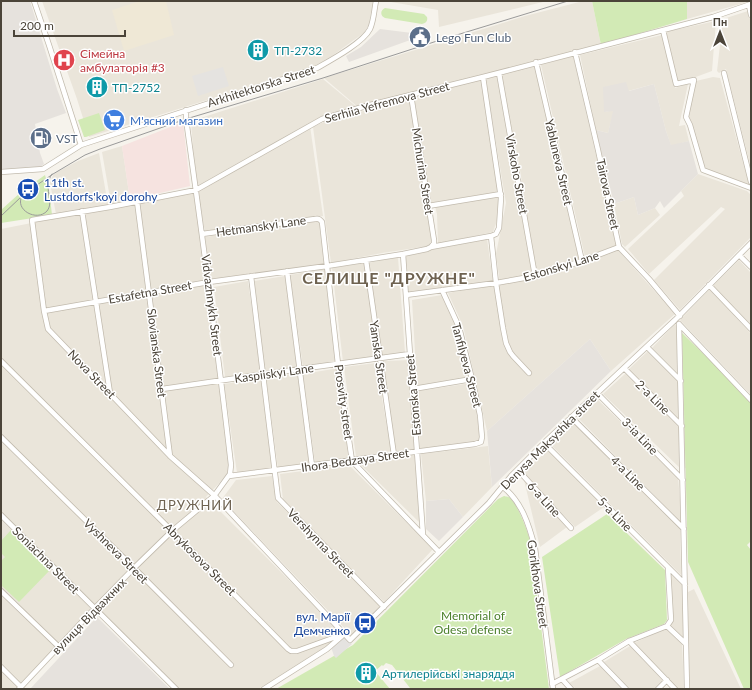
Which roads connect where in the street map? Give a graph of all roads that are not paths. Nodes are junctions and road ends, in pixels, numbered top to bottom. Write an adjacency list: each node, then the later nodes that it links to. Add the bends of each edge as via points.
1 (34, 1): 13 (street)
2 (376, 1): 12 (street, Arkhitektorska Street, via 373,20 367,33 326,63 309,71)
3 (750, 4): 4 (street); 5 (street, Serhiia Yefremova Street)
4 (751, 15)
5 (663, 30): 6 (street, Serhiia Yefremova Street); 16 (street, via 676,84 694,80 686,117 703,170)
6 (575, 52): 7 (street, Serhiia Yefremova Street); 28 (street, Tairova Street)
7 (536, 62): 9 (street, Serhiia Yefremova Street); 32 (street, Yabluneva Street)
8 (724, 72): 15 (street)
9 (499, 73): 10 (street, Serhiia Yefremova Street); 37 (street, Virskoho Street)
10 (483, 77): 11 (street, Serhiia Yefremova Street); 18 (street)
11 (411, 95): 17 (street, Serhiia Yefremova Street, via 322,119); 20 (street, Michurina Street)
12 (186, 110): 13 (street, Arkhitektorska Street); 17 (street, Vidvazhnykh Street)
13 (81, 145): 14 (street, Arkhitektorska Street, via 43,169)
14 (1, 172)
15 (751, 182)
16 (751, 188)
17 (196, 190): 19 (street, Serhiia Yefremova Street); 24 (street, Vidvazhnykh Street)
18 (501, 194): 20 (street); 25 (street, via 499,228 496,234)
19 (137, 202): 21 (street, Serhiia Yefremova Street); 42 (street, Slovianska Street)
20 (428, 206): 27 (street, Michurina Street, via 434,240)
21 (82, 211): 23 (street, Serhiia Yefremova Street); 44 (street)
22 (319, 218): 24 (street, Hetmanskyi Lane); 33 (street, Prosvity street, via 322,222)
23 (32, 220): 45 (street, Nova Street)
24 (202, 234): 38 (street, Vidvazhnykh Street)
25 (491, 236): 27 (street, Estafetna Street); 39 (street)
26 (751, 243): 30 (street, Denysa Maksyshka street)
27 (432, 247): 29 (street, Estafetna Street)
28 (619, 247): 32 (street, Estonskyi Lane); 46 (street)
29 (403, 254): 31 (street, Estafetna Street); 43 (street, Estonska Street)
30 (739, 255): 34 (street); 40 (street, Denysa Maksyshka street)
31 (366, 260): 33 (street, Estafetna Street); 52 (street, Yamska Street)
32 (582, 261): 37 (street, Estonskyi Lane)
33 (327, 266): 35 (street, Estafetna Street); 54 (street, Prosvity street)
34 (751, 267)
35 (287, 271): 36 (street, Estafetna Street); 56 (street)
36 (250, 276): 38 (street, Estafetna Street); 58 (street, Vershynna Street)
37 (536, 276): 39 (street, Estonskyi Lane)
38 (209, 282): 42 (street, Estafetna Street); 60 (street, Vidvazhnykh Street)
39 (496, 282): 41 (street, Estonskyi Lane); 57 (street, via 508,348)
40 (709, 285): 46 (street, Denysa Maksyshka street); 49 (street)
41 (442, 290): 43 (street, Estonskyi Lane); 59 (street, Tanfilyeva Street, via 459,327)
42 (149, 292): 44 (street, Estafetna Street); 62 (street, Slovianska Street)
43 (406, 295): 51 (street, Estonska Street)
44 (97, 302): 45 (street, Estafetna Street); 64 (street)
45 (44, 311): 64 (street, Nova Street, via 48,329)
46 (680, 316): 47 (street, Denysa Maksyshka street)
47 (675, 320): 48 (street); 50 (street, Denysa Maksyshka street)
48 (679, 324): 61 (street); 66 (street)
49 (751, 329)
50 (647, 346): 55 (street, Denysa Maksyshka street); 61 (street)
51 (410, 354): 52 (street, Kaspiiskyi Lane); 63 (street, Estonska Street)
52 (379, 358): 54 (street, Kaspiiskyi Lane); 73 (street, Yamska Street)
53 (1, 361): 86 (street, Abrykosova Street)
54 (338, 364): 56 (street, Kaspiiskyi Lane); 75 (street, Prosvity street)
55 (624, 368): 65 (street, Denysa Maksyshka street); 68 (street, 2-a Line)
56 (300, 369): 58 (street, Kaspiiskyi Lane); 76 (street)
57 (529, 372)
58 (263, 374): 60 (street, Kaspiiskyi Lane); 78 (street, Vershynna Street)
59 (472, 379): 63 (street); 70 (street, Tanfilyeva Street, via 480,415)
60 (221, 380): 62 (street, Kaspiiskyi Lane); 79 (street, Vidvazhnykh Street, via 231,465)
61 (680, 381): 68 (street)
62 (162, 389): 74 (street, Slovianska Street)
63 (413, 389): 72 (street, Estonska Street)
64 (110, 393): 74 (street, Nova Street)
65 (597, 393): 67 (street, Denysa Maksyshka street); 80 (street, 3-ia Line)
66 (751, 400)
67 (571, 417): 71 (street, Denysa Maksyshka street); 85 (street, 4-a Line)
68 (682, 426): 80 (street)
69 (1, 437): 89 (street, Vyshneva Street)
70 (481, 442): 72 (street, Ihora Bedzaya Street)
71 (544, 443): 77 (street, Denysa Maksyshka street); 90 (street, 5-a Line)
72 (417, 452): 73 (street, Ihora Bedzaya Street); 87 (street, Estonska Street)
73 (394, 455): 75 (street, Ihora Bedzaya Street)
74 (170, 456): 82 (street, Nova Street)
75 (352, 461): 76 (street, Ihora Bedzaya Street); 87 (street)
76 (312, 466): 78 (street, Ihora Bedzaya Street)
77 (518, 470): 81 (street, Denysa Maksyshka street); 84 (street, 6-a Line)
78 (274, 471): 79 (street, Ihora Bedzaya Street); 93 (street, Vershynna Street, via 279,500)
79 (229, 476): 82 (street)
80 (683, 480): 85 (street)
81 (502, 487): 88 (street, Denysa Maksyshka street); 106 (street, Gorikhova Street, via 517,501 535,548)
82 (214, 496): 86 (street, вулиця Відважних); 96 (street, Nova Street)
83 (1, 515): 94 (street, Soniachna Street)
84 (571, 528)
85 (684, 529): 91 (street)
86 (172, 531): 89 (street, вулиця Відважних); 96 (street, Abrykosova Street, via 291,651)
87 (423, 535): 88 (street)
88 (439, 552): 93 (street, Denysa Maksyshka street)
89 (134, 568): 94 (street, вулиця Відважних); 102 (street, Vyshneva Street)
90 (668, 568): 91 (street, 5-a Line); 95 (street, via 671,620)
91 (685, 584): 99 (street)
92 (1, 591): 100 (street)
93 (384, 607): 97 (street, Denysa Maksyshka street)
94 (95, 608): 100 (street, вулиця Відважних); 108 (street, Soniachna Street)
95 (667, 626): 98 (street); 99 (street)
96 (344, 634): 97 (street, Nova Street); 109 (street, via 327,650)
97 (350, 640)
98 (629, 641): 101 (street); 105 (street)
99 (686, 644): 114 (street)
100 (58, 647): 107 (street, вулиця Відважних)
101 (598, 660): 104 (street); 111 (street)
102 (231, 665)
103 (1, 667): 107 (street)
104 (562, 679): 106 (street); 110 (street)
105 (667, 680): 112 (street); 113 (street)
106 (552, 687)
107 (20, 688)
108 (176, 689)
109 (264, 689)
110 (572, 689)
111 (626, 689)
112 (658, 689)
113 (675, 689)
114 (687, 689)

